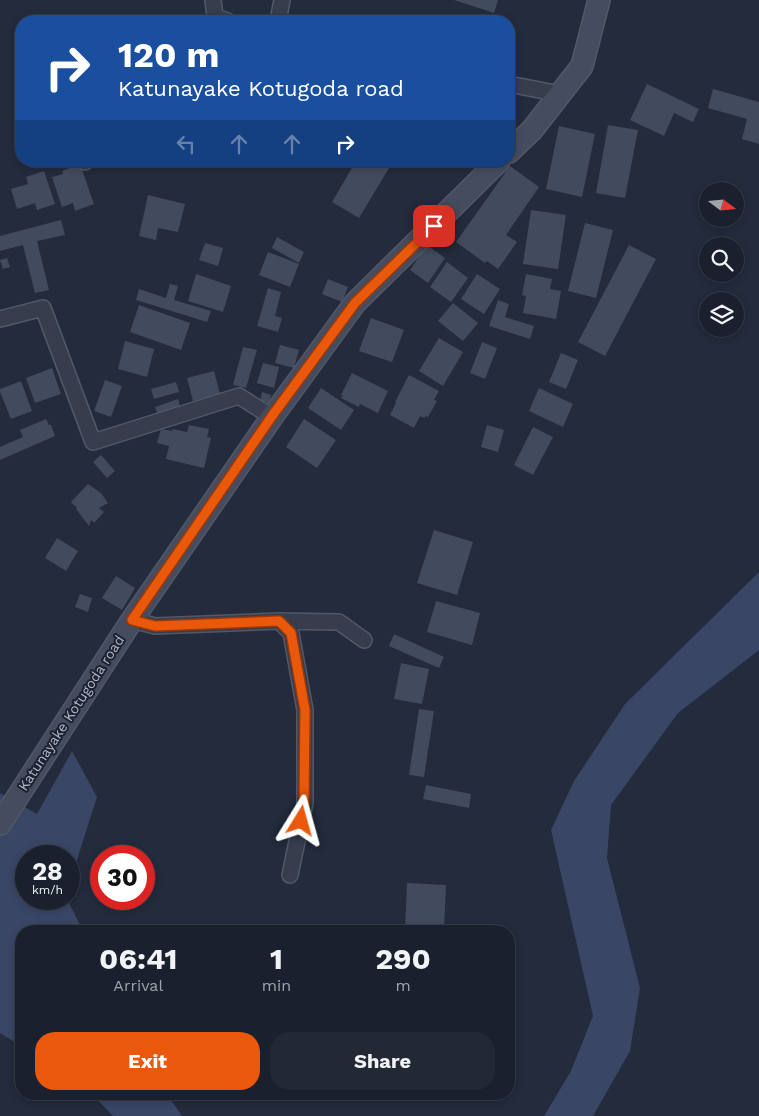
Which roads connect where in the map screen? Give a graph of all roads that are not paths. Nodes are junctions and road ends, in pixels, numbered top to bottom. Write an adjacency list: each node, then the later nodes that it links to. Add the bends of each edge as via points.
1 (213, 0): 4 (street)
2 (282, 0): 5 (street)
3 (599, 0): 7 (main road, via 582,66)
4 (217, 15)
5 (279, 15)
6 (515, 85): 7 (street)
7 (560, 94): 8 (main road)
8 (515, 146)
9 (494, 167): 11 (main road, Katunayake Kotugoda road, via 355,303)
10 (0, 319): 11 (street, via 44,308 93,442 239,396)
11 (272, 416): 12 (main road, Katunayake Kotugoda road)
12 (132, 620): 13 (street, via 155,626); 15 (main road, Katunayake Kotugoda road)
13 (279, 621): 14 (street, via 339,622); 16 (street, via 291,633 305,710 304,803)
14 (364, 640)
15 (0, 824)
16 (290, 875)

